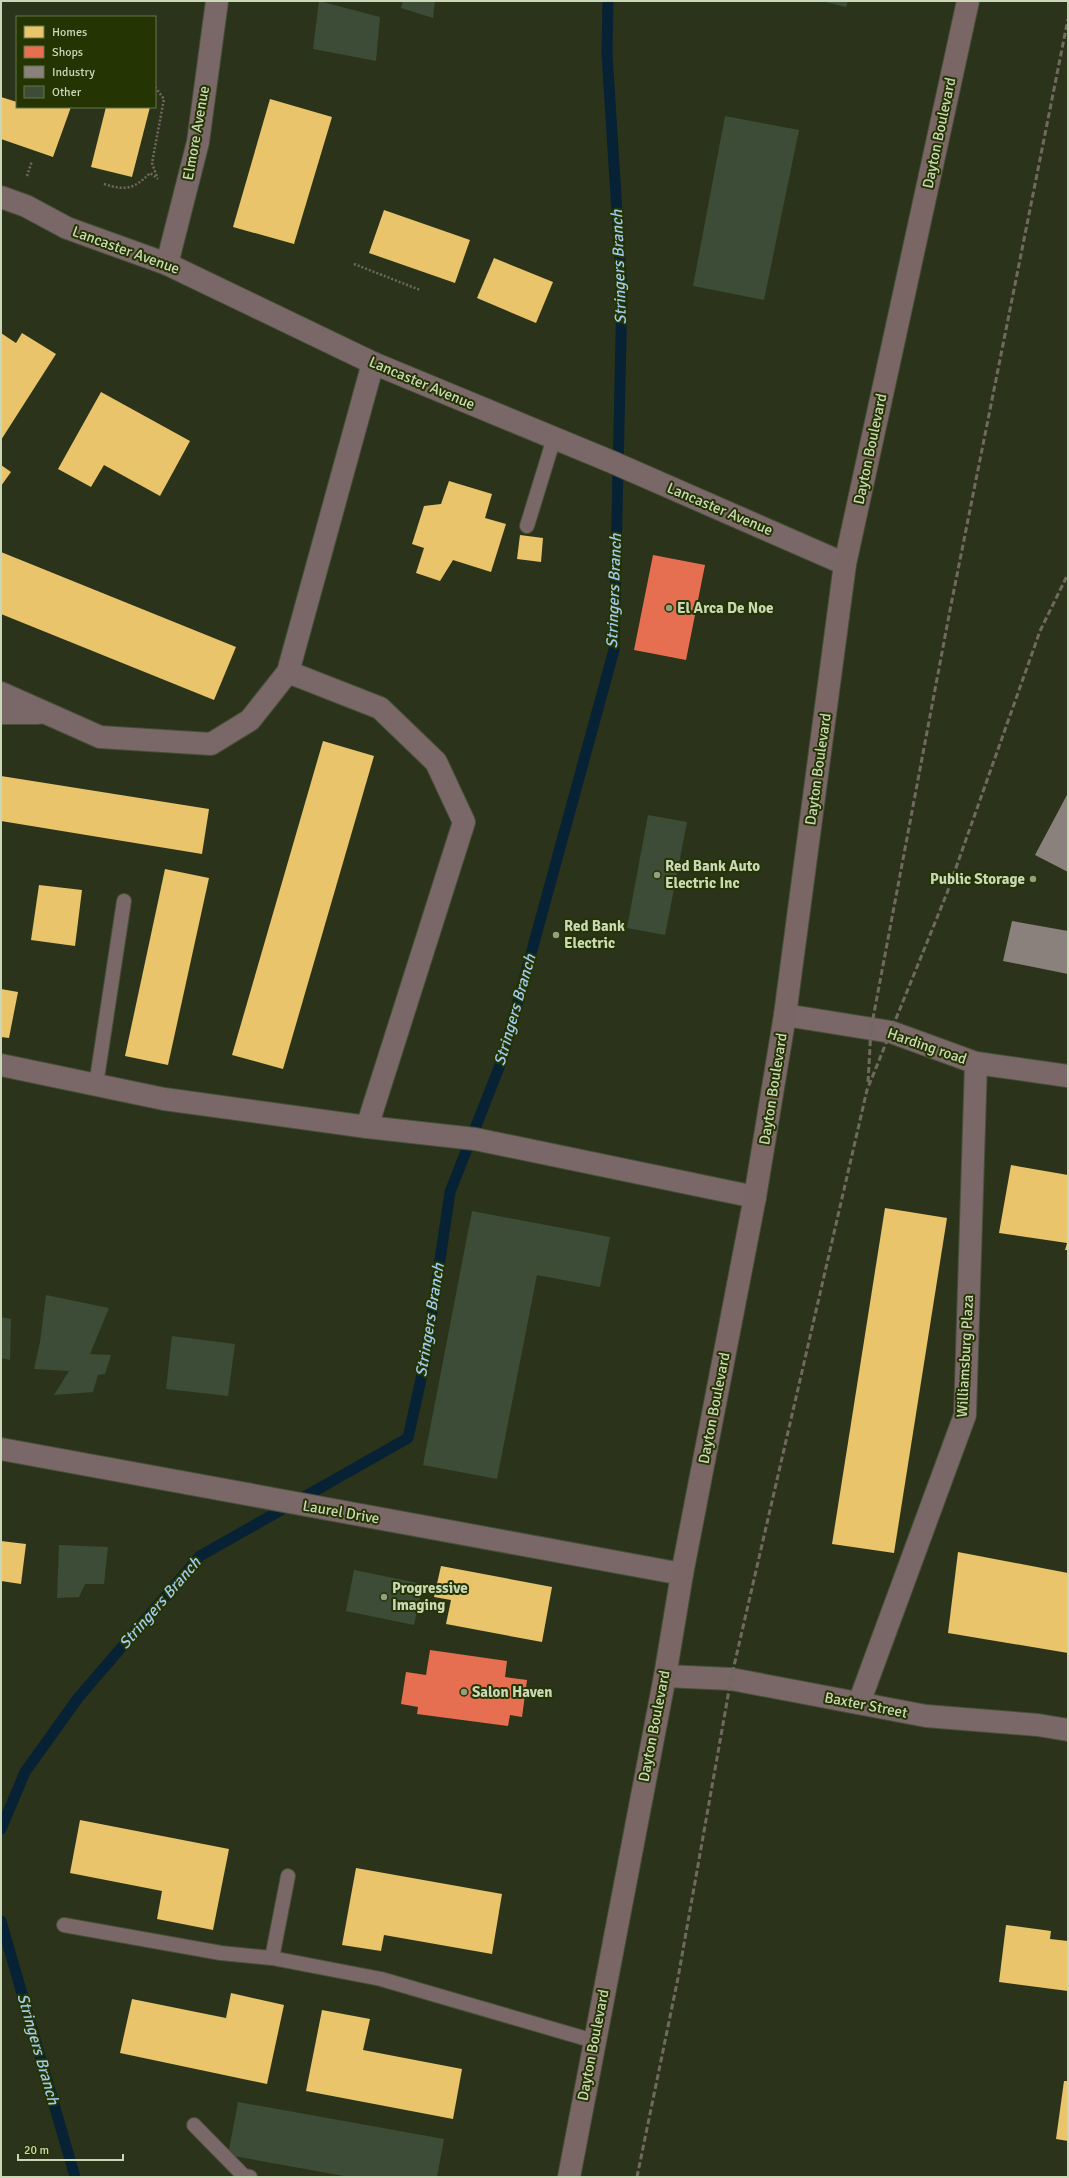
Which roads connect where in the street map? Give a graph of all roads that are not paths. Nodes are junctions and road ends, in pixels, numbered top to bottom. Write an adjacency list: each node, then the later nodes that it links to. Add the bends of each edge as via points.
1 (217, 1): 4 (street, Elmore Avenue, via 198,142)
2 (968, 1): 8 (main road, Dayton Boulevard)
3 (1, 197): 4 (street, Lancaster Avenue, via 26,206 67,228)
4 (167, 264): 5 (street, Lancaster Avenue)
5 (373, 363): 6 (street, Lancaster Avenue); 9 (street)
6 (554, 438): 7 (lane); 8 (street, Lancaster Avenue)
7 (527, 526)
8 (845, 564): 14 (main road, Dayton Boulevard)
9 (288, 672): 12 (street, via 250,720 211,744 100,737); 19 (street, via 380,708 436,762 464,822)
10 (1, 693): 12 (street)
11 (1, 713): 12 (street)
12 (47, 713)
13 (124, 901): 18 (lane)
14 (785, 1015): 15 (street, Harding road, via 891,1032); 20 (main road, Dayton Boulevard)
15 (976, 1063): 17 (street, Harding road); 24 (street, Williamsburg Plaza, via 965,1415)
16 (1, 1065): 18 (street)
17 (1068, 1076)
18 (96, 1085): 19 (street, via 164,1099)
19 (367, 1127): 20 (street, via 475,1139)
20 (755, 1197): 22 (main road, Dayton Boulevard)
21 (1, 1449): 22 (street, Laurel Drive)
22 (682, 1574): 23 (main road, Dayton Boulevard)
23 (664, 1676): 24 (street, Baxter Street, via 731,1679); 29 (main road, Dayton Boulevard)
24 (859, 1703): 25 (street, Baxter Street, via 926,1716 1038,1724)
25 (1068, 1730)
26 (288, 1876): 28 (lane)
27 (64, 1925): 28 (lane, via 220,1953)
28 (272, 1958): 29 (lane, via 381,1979)
29 (594, 2041): 32 (main road, Dayton Boulevard)
30 (194, 2125): 31 (lane, via 244,2176)
31 (250, 2177)
32 (569, 2177)

